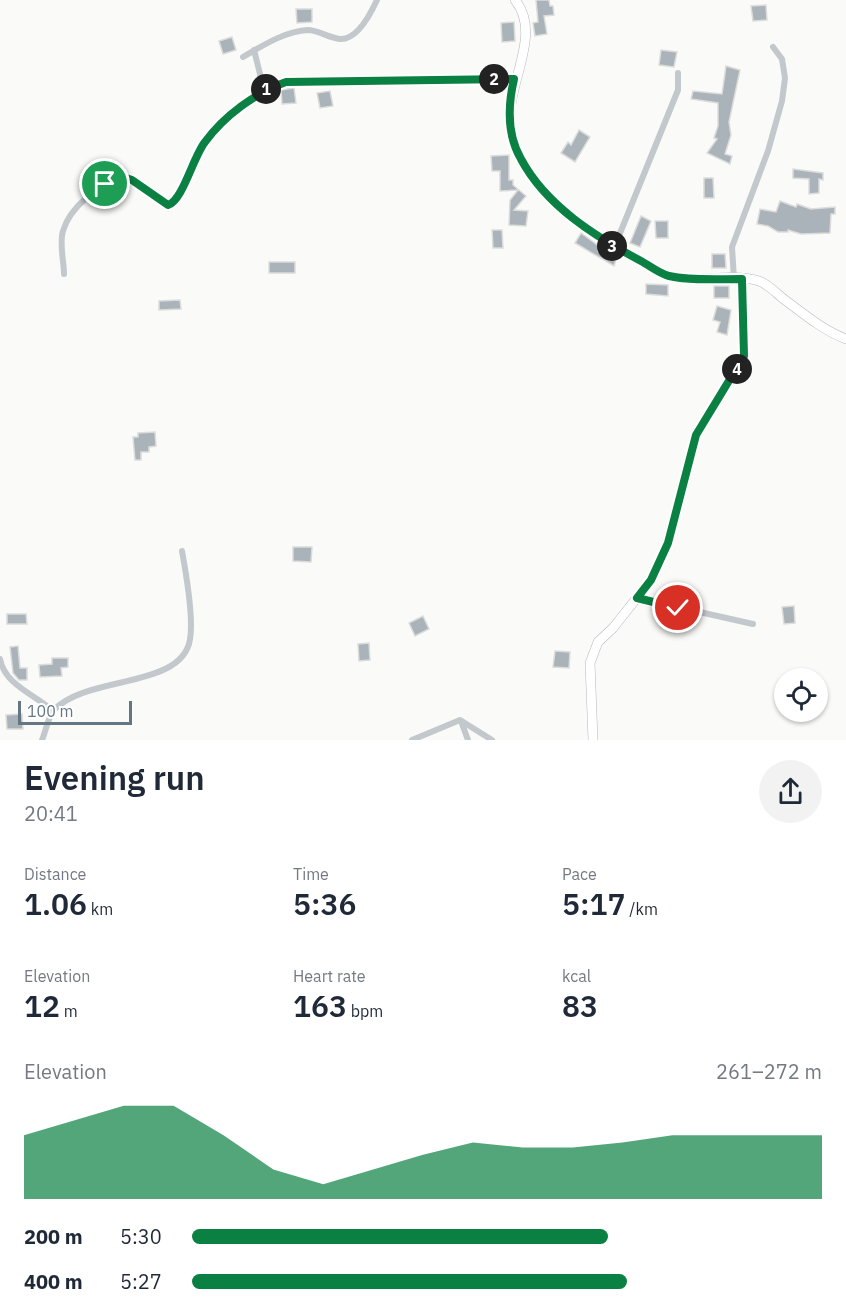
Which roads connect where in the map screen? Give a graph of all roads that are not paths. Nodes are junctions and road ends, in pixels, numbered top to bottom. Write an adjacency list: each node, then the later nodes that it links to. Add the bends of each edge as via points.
1 (377, 0): 4 (street, via 367,20 348,37 342,39 309,30 287,34)
2 (515, 0): 7 (main road, via 524,19 527,39)
3 (773, 47): 11 (street, via 782,59 782,101 732,247)
4 (254, 50): 5 (street); 8 (street)
5 (243, 57)
6 (678, 74): 9 (street, via 678,90)
7 (514, 79): 8 (street, via 296,82); 9 (main road, via 511,128 520,158 544,190)
8 (264, 90): 10 (street, via 205,142 173,203 168,205 120,176 79,205 63,231)
9 (614, 248): 11 (main road, via 667,276)
10 (64, 274)
11 (738, 279): 12 (main road, via 760,282 824,330); 14 (main road, via 744,356 696,435 668,543 651,580)
12 (846, 339)
13 (182, 551): 17 (street, via 190,639 184,656 170,669 76,694)
14 (637, 598): 15 (street); 23 (main road, via 598,642 590,663)
15 (753, 624)
16 (0, 659): 17 (street, via 2,670 12,682)
17 (53, 711): 19 (street)
18 (460, 720): 20 (street); 21 (street); 22 (street)
19 (42, 740)
20 (412, 740)
21 (468, 740)
22 (492, 740)
23 (593, 740)

